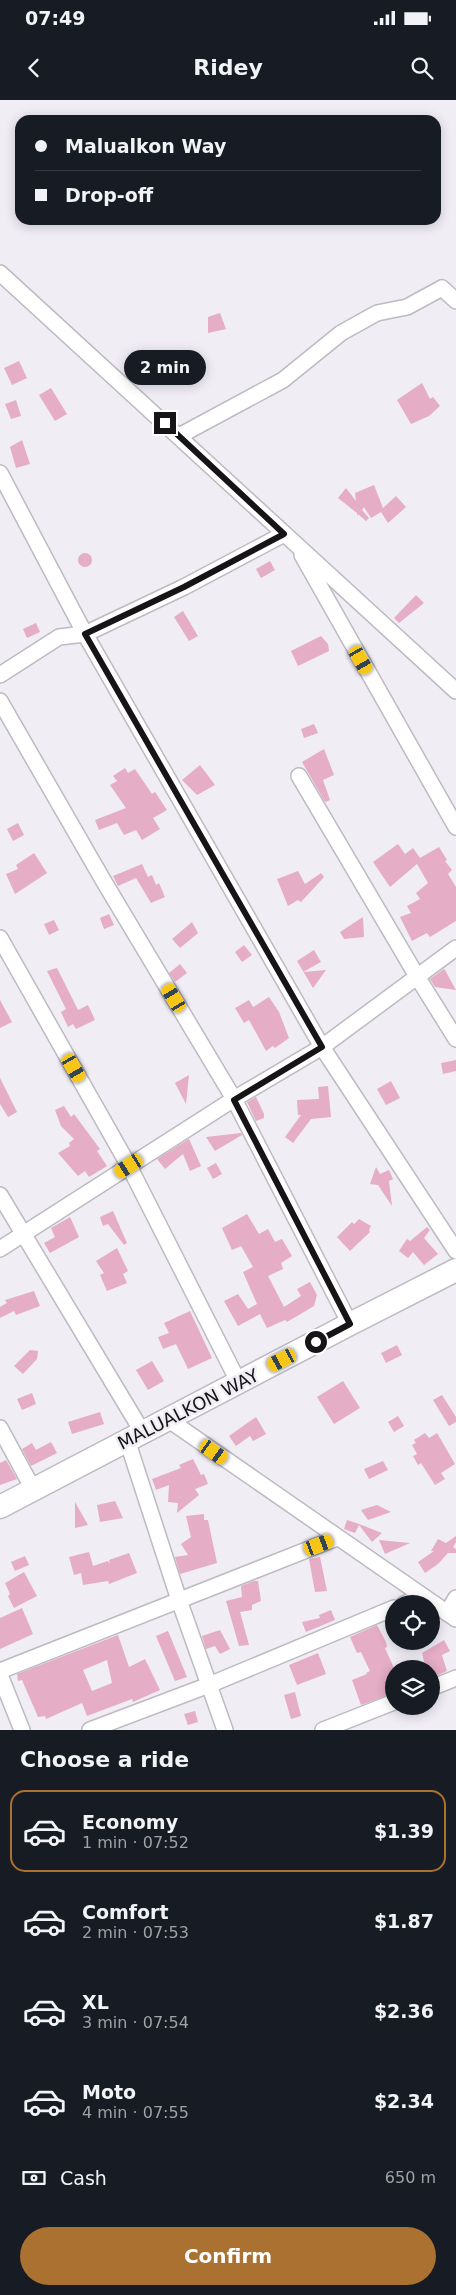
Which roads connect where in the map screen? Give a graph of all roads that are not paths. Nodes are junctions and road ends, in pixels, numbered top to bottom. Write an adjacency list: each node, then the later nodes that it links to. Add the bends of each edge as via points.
1 (0, 273): 3 (street)
2 (456, 302): 3 (street, via 442,288 407,308 377,313 341,333 283,380)
3 (179, 436): 5 (street)
4 (0, 473): 6 (street)
5 (290, 538): 6 (street); 8 (street); 11 (street)
6 (85, 634): 7 (street, via 59,636); 16 (street)
7 (0, 675)
8 (456, 691)
9 (0, 700): 17 (street)
10 (299, 776): 14 (street)
11 (456, 827)
12 (0, 938): 18 (street)
13 (456, 948): 14 (street)
14 (418, 978): 15 (street); 16 (street)
15 (456, 1039)
16 (322, 1047): 17 (street); 22 (street)
17 (234, 1100): 18 (street); 24 (street)
18 (129, 1166): 20 (street); 25 (street)
19 (0, 1195): 20 (street)
20 (24, 1234): 21 (street); 28 (street)
21 (0, 1249)
22 (456, 1252)
23 (456, 1270): 24 (main road, MALUALKON WAY)
24 (350, 1324): 25 (main road, MALUALKON WAY)
25 (239, 1383): 26 (main road, MALUALKON WAY)
26 (168, 1420): 28 (main road, MALUALKON WAY); 31 (street)
27 (0, 1428): 29 (street)
28 (135, 1436): 29 (main road, MALUALKON WAY); 34 (street)
29 (34, 1489): 30 (main road, MALUALKON WAY)
30 (0, 1507)
31 (337, 1538): 32 (street); 34 (street)
32 (421, 1595)
33 (456, 1598): 37 (street)
34 (178, 1600): 38 (street); 42 (street)
35 (440, 1608): 37 (street)
36 (385, 1612): 42 (street)
37 (451, 1616)
38 (0, 1671)
39 (0, 1675): 44 (street)
40 (456, 1678): 41 (street)
41 (440, 1684)
42 (209, 1685): 45 (street); 46 (street)
43 (385, 1706): 47 (street)
44 (22, 1730)
45 (90, 1730)
46 (225, 1730)
47 (323, 1730)

